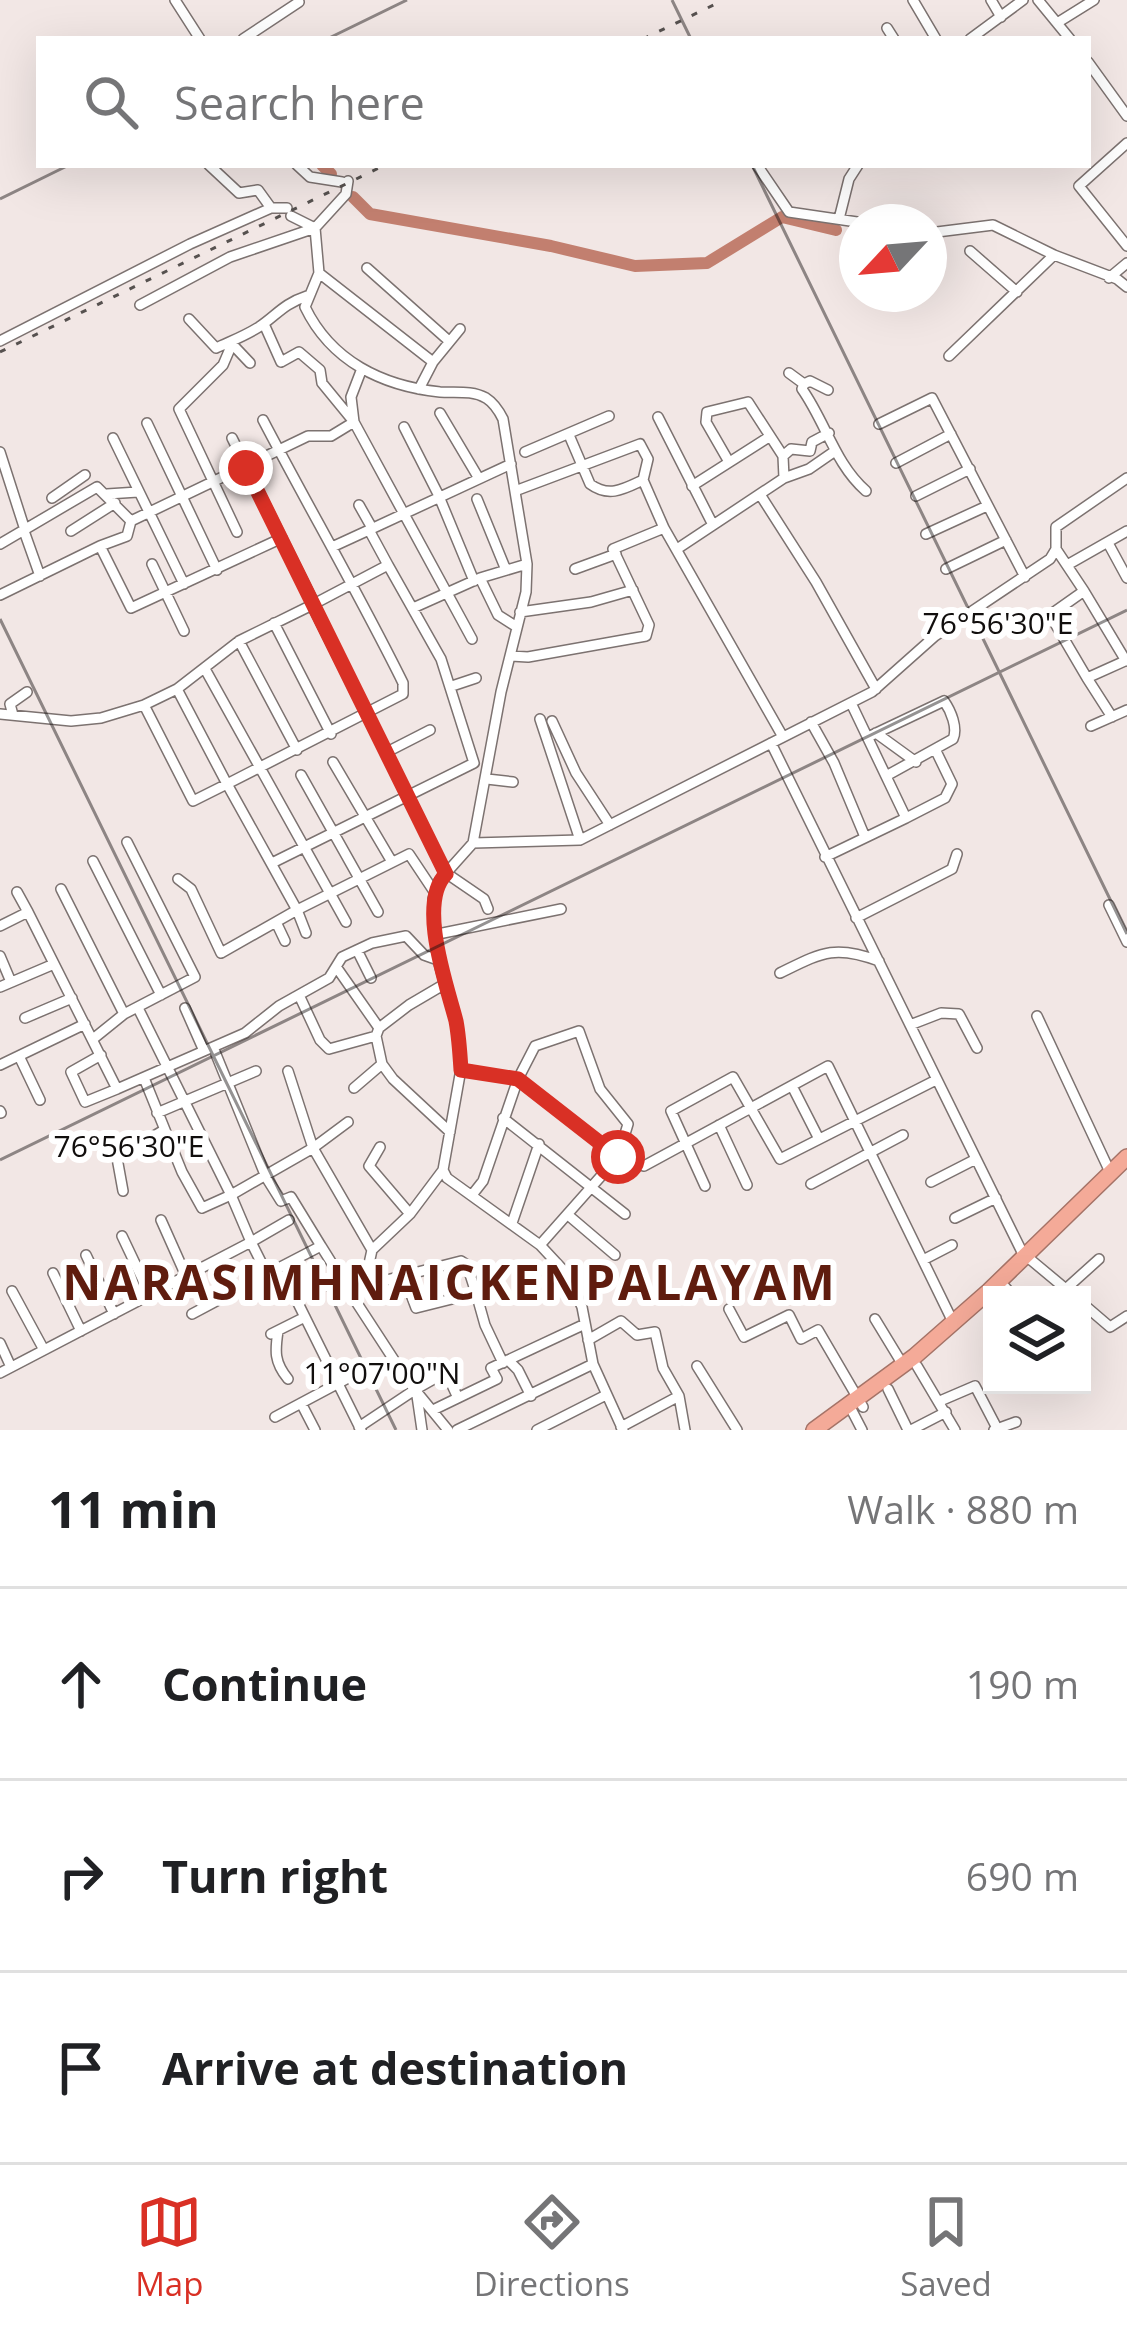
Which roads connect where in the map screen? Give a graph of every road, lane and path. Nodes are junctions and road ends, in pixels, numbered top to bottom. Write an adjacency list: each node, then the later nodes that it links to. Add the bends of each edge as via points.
1 (175, 0): 11 (street)
2 (913, 0): 14 (street)
3 (991, 0): 8 (street)
4 (1023, 0): 8 (street)
5 (1038, 0): 9 (street)
6 (1088, 1): 9 (street)
7 (298, 2): 12 (street)
8 (1001, 16): 15 (street)
9 (1057, 23): 16 (street)
10 (887, 28): 13 (street)
11 (198, 36)
12 (247, 36)
13 (892, 36)
14 (934, 36)
15 (974, 36)
16 (1068, 36)
17 (1091, 66): 18 (street)
18 (1127, 116)
19 (1127, 143): 28 (street, via 1079,186)
20 (211, 168): 25 (street, via 239,194 257,190)
21 (300, 168): 29 (street, via 345,181 346,194)
22 (759, 168): 27 (street, via 789,212)
23 (856, 168): 24 (street)
24 (843, 204)
25 (271, 208): 29 (street); 45 (street)
26 (1127, 214): 28 (street)
27 (839, 219)
28 (1112, 225): 31 (street)
29 (316, 226): 36 (street); 41 (street, via 230,257)
30 (947, 231): 33 (street, via 993,225)
31 (1127, 246)
32 (970, 251): 39 (street)
33 (1054, 255): 37 (street); 39 (street)
34 (1127, 262): 37 (street)
35 (367, 268): 46 (street)
36 (320, 273): 40 (street); 49 (street)
37 (1109, 278): 38 (street)
38 (1127, 287)
39 (1017, 292): 48 (street)
40 (307, 296): 43 (street); 51 (street, via 310,317)
41 (140, 305)
42 (189, 319): 47 (street, via 212,347)
43 (264, 324): 47 (street); 60 (street, via 279,360 299,352 310,359)
44 (460, 328): 46 (street)
45 (0, 341)
46 (449, 341): 49 (street)
47 (232, 344): 50 (street); 85 (street, via 224,365 179,409)
48 (949, 356)
49 (433, 362): 54 (street)
50 (250, 363)
51 (361, 371): 54 (street); 60 (street, via 351,397)
52 (789, 373): 53 (street)
53 (803, 384): 55 (street); 64 (street)
54 (419, 389): 77 (street, via 485,397 503,419)
55 (828, 390)
56 (440, 413): 81 (street)
57 (609, 416): 66 (street)
58 (658, 417): 86 (street)
59 (263, 420): 70 (street)
60 (354, 422): 70 (street); 100 (street)
61 (147, 423): 94 (street)
62 (879, 424): 65 (street, via 932,398)
63 (404, 427): 91 (street)
64 (829, 433): 71 (street); 74 (street, via 810,451)
65 (951, 434): 76 (street); 80 (street)
66 (569, 435): 73 (street); 78 (street)
67 (769, 437): 74 (street); 75 (street); 75 (street, via 748,402 707,412)
68 (113, 438): 88 (street)
69 (232, 438): 79 (street)
70 (279, 451): 79 (street); 116 (street)
71 (836, 451): 82 (street); 90 (street)
72 (0, 452): 106 (street)
73 (525, 452)
74 (783, 456): 82 (street)
75 (729, 462): 86 (street)
76 (896, 463)
77 (511, 464): 81 (street); 89 (street)
78 (581, 466): 84 (street, via 603,492); 84 (street, via 640,444 648,459); 89 (street)
79 (246, 468): 85 (street); 111 (street)
80 (970, 469): 93 (street); 99 (street)
81 (478, 477): 91 (street)
82 (784, 478): 92 (street)
83 (1127, 479): 118 (street, via 1056,527)
84 (643, 481): 104 (street)
85 (213, 484): 94 (street); 108 (street)
86 (692, 486): 103 (street)
87 (102, 490): 88 (street); 95 (street, via 82,471); 97 (street); 106 (street)
88 (139, 491): 101 (street)
89 (515, 491): 122 (street)
90 (866, 491)
91 (438, 494): 100 (street); 133 (street)
92 (761, 496): 103 (street); 155 (street)
93 (916, 496)
94 (182, 498): 101 (street); 128 (street)
95 (52, 499)
96 (476, 499): 129 (street)
97 (115, 503): 102 (street); 107 (street)
98 (358, 505): 105 (street)
99 (987, 506): 110 (street); 113 (street)
100 (402, 512): 105 (street); 139 (street)
101 (149, 514): 102 (street); 134 (street)
102 (131, 521): 115 (street, via 127,536)
103 (713, 525): 117 (street)
104 (664, 528): 117 (street); 120 (street)
105 (371, 529): 116 (street); 125 (street)
106 (24, 530): 112 (street); 130 (street)
107 (71, 531)
108 (237, 532)
109 (1127, 532): 114 (street)
110 (926, 534)
111 (283, 538): 128 (street); 141 (street)
112 (1, 540)
113 (1006, 540): 127 (street); 131 (street)
114 (1108, 543): 124 (street); 132 (street)
115 (100, 546): 121 (street); 138 (street, via 130,608)
116 (332, 547): 135 (street)
117 (677, 549): 172 (street)
118 (1056, 549): 124 (street); 131 (street)
119 (58, 550): 121 (street)
120 (616, 554): 126 (street); 136 (street)
121 (64, 563): 130 (street)
122 (527, 563): 129 (street); 143 (street)
123 (152, 564): 138 (street)
124 (1069, 564): 137 (street)
125 (388, 565): 135 (street); 142 (street)
126 (575, 569)
127 (946, 569)
128 (217, 570): 134 (street)
129 (506, 570): 133 (street)
130 (40, 576): 140 (street)
131 (1024, 577): 155 (street, via 935,636)
132 (1127, 578)
133 (477, 580): 139 (street); 145 (street, via 498,615)
134 (184, 584): 138 (street)
135 (354, 584): 141 (street); 162 (street, via 403,683 403,694)
136 (632, 590): 143 (street); 149 (street, via 649,625 646,636)
137 (1084, 591): 150 (street); 152 (street, via 1049,616)
138 (166, 592): 146 (street)
139 (447, 592): 142 (street); 147 (street)
140 (0, 595)
141 (313, 604): 144 (street); 162 (street)
142 (413, 608): 154 (street)
143 (520, 612): 145 (street)
144 (274, 622): 148 (street); 170 (street)
145 (518, 627): 149 (street)
146 (184, 631)
147 (472, 639)
148 (238, 641): 151 (street); 174 (street)
149 (512, 656): 182 (street)
150 (1127, 660): 152 (street)
151 (205, 670): 156 (street); 179 (street)
152 (1088, 677): 164 (street)
153 (476, 678): 154 (street)
154 (452, 686): 185 (street, via 474,763)
155 (876, 688): 158 (street)
156 (177, 689): 159 (street); 184 (street)
157 (27, 692): 163 (street, via 10,704)
158 (851, 703): 167 (street); 171 (street)
159 (144, 705): 163 (street, via 71,721); 184 (street, via 193,801)
160 (1127, 710): 164 (street)
161 (0, 714): 163 (street)
162 (368, 714): 170 (street); 176 (street)
163 (13, 715)
164 (1112, 717): 168 (street)
165 (540, 718): 191 (street)
166 (553, 722): 188 (street)
167 (811, 722): 172 (street); 190 (street)
168 (1091, 726)
169 (430, 730): 176 (street)
170 (331, 734): 174 (street)
171 (872, 735): 175 (street, via 946,702 956,734); 177 (street); 181 (street)
172 (783, 736): 173 (street)
173 (770, 743): 188 (street); 196 (street)
174 (297, 749): 179 (street)
175 (936, 751): 177 (street); 187 (street, via 952,784 945,798)
176 (387, 752): 185 (street)
177 (916, 761): 181 (street)
178 (333, 762): 186 (street)
179 (258, 770): 184 (street); 194 (street)
180 (301, 776): 189 (street)
181 (886, 776): 187 (street)
182 (487, 778): 183 (street); 193 (street)
183 (513, 782)
184 (227, 784): 199 (street)
185 (409, 795): 186 (street); 200 (street)
186 (366, 816): 189 (street); 198 (street)
187 (906, 818): 190 (street)
188 (610, 825): 191 (street)
189 (332, 832): 194 (street); 202 (street)
190 (866, 837): 196 (street)
191 (580, 840): 193 (street)
192 (127, 842): 232 (street, via 196,975)
193 (473, 843): 200 (street)
194 (304, 847): 199 (street); 205 (street)
195 (957, 854): 213 (street, via 952,868)
196 (825, 857): 213 (street)
197 (93, 861): 232 (street)
198 (392, 862): 202 (street); 206 (street, via 409,854)
199 (272, 863): 210 (street)
200 (446, 874): 206 (street); 208 (street)
201 (178, 879): 214 (street, via 220,953)
202 (361, 879): 205 (street); 212 (street)
203 (61, 889): 236 (street)
204 (17, 892): 211 (street)
205 (331, 893): 210 (street); 215 (street)
206 (435, 893): 218 (street)
207 (1108, 905): 220 (street)
208 (488, 909)
209 (561, 909): 218 (street)
210 (297, 910): 214 (street); 217 (street)
211 (28, 912): 216 (street); 225 (street)
212 (378, 912)
213 (856, 918): 224 (street)
214 (276, 922): 219 (street)
215 (346, 922)
216 (0, 926)
217 (306, 933)
218 (438, 934): 223 (street)
219 (285, 940)
220 (1127, 942)
221 (357, 950): 223 (street, via 406,936); 226 (street); 228 (street)
222 (0, 956): 229 (street)
223 (438, 960): 230 (street)
224 (879, 961): 227 (street, via 849,950); 240 (street)
225 (54, 964): 229 (street); 233 (street)
226 (337, 968): 231 (street); 241 (street)
227 (780, 974)
228 (371, 978)
229 (5, 985)
230 (443, 985): 241 (street); 250 (street)
231 (299, 994): 241 (street, via 329,1049); 244 (street)
232 (161, 995): 235 (street)
233 (72, 998): 238 (street); 239 (street)
234 (184, 1008): 244 (street)
235 (139, 1010): 236 (street); 249 (street)
236 (124, 1014): 242 (street)
237 (1037, 1016): 281 (street)
238 (25, 1018)
239 (85, 1024): 242 (street); 246 (street)
240 (910, 1025): 243 (street, via 959,1014); 255 (street)
241 (378, 1032): 247 (street)
242 (93, 1039): 245 (street)
243 (977, 1048)
244 (208, 1049): 249 (street); 256 (street)
245 (100, 1054): 259 (street); 259 (street, via 71,1070 85,1102)
246 (19, 1056): 248 (street); 260 (street)
247 (382, 1064): 258 (street); 269 (street)
248 (0, 1065)
249 (169, 1066): 253 (street); 261 (street)
250 (461, 1070): 254 (street); 269 (street)
251 (256, 1071): 256 (street)
252 (288, 1071): 275 (street)
253 (143, 1078): 259 (street); 263 (street)
254 (518, 1079): 264 (street); 277 (street); 277 (street, via 535,1046 579,1031 600,1089 628,1124)
255 (936, 1080): 265 (street); 279 (street)
256 (228, 1084): 261 (street); 282 (street)
257 (792, 1086): 262 (street); 265 (street, via 828,1066); 271 (street)
258 (354, 1088)
259 (117, 1089)
260 (40, 1100)
261 (187, 1101): 263 (street); 289 (street)
262 (750, 1109): 267 (street); 271 (street, via 780,1159); 272 (street, via 733,1077 671,1111)
263 (157, 1113): 268 (street)
264 (503, 1118): 273 (street); 290 (street)
265 (854, 1120): 271 (street); 276 (street)
266 (348, 1121): 275 (street)
267 (719, 1126): 272 (street); 285 (street)
268 (164, 1130): 288 (street, via 117,1158); 289 (street, via 202,1208)
269 (450, 1132): 280 (street)
270 (903, 1135): 276 (street)
271 (819, 1138)
272 (685, 1143): 277 (street, via 644,1166); 287 (street)
273 (539, 1144): 286 (street); 298 (street)
274 (380, 1147): 292 (street, via 369,1166)
275 (313, 1148): 282 (street); 304 (street)
276 (871, 1154): 284 (street); 309 (street)
277 (618, 1157): 286 (street)
278 (1127, 1157): 281 (highway)
279 (976, 1159): 283 (street); 291 (street)
280 (443, 1170): 290 (street); 292 (street)
281 (1119, 1171): 307 (highway)
282 (266, 1177): 289 (street); 303 (street, via 281,1201 291,1197)
283 (931, 1182)
284 (811, 1184)
285 (747, 1185)
286 (595, 1186): 293 (street); 294 (street)
287 (706, 1186)
288 (123, 1191)
289 (231, 1195): 300 (street)
290 (472, 1195): 298 (street)
291 (995, 1198): 295 (street); 307 (street)
292 (410, 1214): 304 (street)
293 (625, 1214)
294 (568, 1215): 301 (street); 306 (street)
295 (956, 1218)
296 (161, 1220): 312 (street)
297 (289, 1220): 300 (street)
298 (512, 1223): 301 (street)
299 (122, 1236): 321 (street)
300 (251, 1242): 311 (street); 312 (street)
301 (540, 1245): 332 (street, via 567,1274)
302 (952, 1245): 309 (street)
303 (321, 1246): 311 (street); 320 (street)
304 (372, 1250): 314 (street)
305 (86, 1255): 326 (street)
306 (615, 1256)
307 (1028, 1258): 315 (highway); 316 (street); 331 (highway)
308 (1099, 1259): 317 (street)
309 (923, 1260): 331 (street)
310 (53, 1273): 333 (street)
311 (267, 1274): 327 (street)
312 (186, 1276): 321 (street)
313 (404, 1276): 314 (street); 319 (street, via 465,1262); 319 (street, via 416,1308)
314 (365, 1282): 320 (street)
315 (1007, 1286)
316 (1058, 1286)
317 (1073, 1286)
318 (12, 1291): 336 (street)
319 (476, 1293): 337 (street)
320 (351, 1294): 346 (street)
321 (150, 1295): 326 (street)
322 (294, 1295): 329 (street)
323 (983, 1308): 339 (highway)
324 (729, 1309): 354 (street, via 744,1337 789,1316 801,1339 818,1330)
325 (1091, 1311): 328 (street, via 1110,1327)
326 (114, 1314): 333 (street)
327 (192, 1314)
328 (1127, 1316)
329 (304, 1317): 344 (street, via 275,1333); 345 (street)
330 (875, 1319): 339 (street)
331 (953, 1322): 339 (highway)
332 (585, 1324): 334 (street); 337 (street)
333 (81, 1331): 336 (street)
334 (588, 1340): 338 (street); 350 (street, via 621,1321 638,1335 655,1332)
335 (0, 1343): 341 (street)
336 (44, 1350): 341 (street)
337 (506, 1361): 348 (street); 351 (street, via 491,1368 497,1379)
338 (593, 1364): 348 (street); 349 (street)
339 (910, 1365): 347 (highway); 352 (street); 354 (highway)
340 (697, 1366): 366 (street)
341 (11, 1367): 343 (street)
342 (365, 1370): 345 (street)
343 (0, 1373)
344 (287, 1379)
345 (336, 1385): 353 (street); 359 (street)
346 (416, 1389): 351 (street, via 446,1372); 355 (street); 359 (street); 362 (street)
347 (888, 1389): 354 (highway); 370 (street)
348 (531, 1396): 363 (street)
349 (605, 1396): 360 (street); 364 (street)
350 (679, 1396): 360 (street); 365 (street)
351 (458, 1398): 355 (street)
352 (940, 1400): 356 (street); 372 (street, via 975,1386)
353 (301, 1403): 357 (street); 361 (street)
354 (856, 1406): 367 (highway); 368 (highway); 369 (street)
355 (433, 1410): 363 (street)
356 (946, 1412): 370 (street); 371 (street)
357 (275, 1417)
358 (1016, 1422): 372 (street)
359 (360, 1429)
360 (622, 1429)
361 (315, 1430)
362 (422, 1430)
363 (453, 1430)
364 (537, 1430)
365 (686, 1430)
366 (737, 1430)
367 (814, 1430)
368 (829, 1430)
369 (862, 1430)
370 (910, 1430)
371 (955, 1430)
372 (996, 1430)

